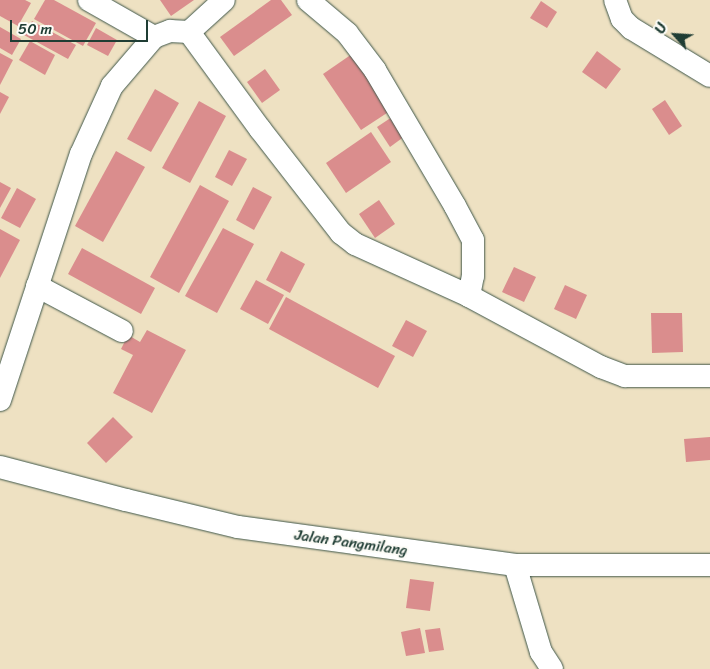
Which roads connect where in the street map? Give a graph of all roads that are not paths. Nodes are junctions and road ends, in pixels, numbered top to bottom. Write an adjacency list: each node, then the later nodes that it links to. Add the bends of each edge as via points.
1 (90, 0): 6 (street)
2 (224, 0): 5 (street)
3 (308, 0): 9 (street, via 347,32 375,70 455,206 473,240 473,276)
4 (615, 0): 7 (street, via 622,19 631,28)
5 (189, 32): 6 (street, via 170,31); 9 (street, via 341,232 355,244)
6 (154, 37): 8 (street, via 112,86 81,154)
7 (710, 76)
8 (36, 286): 10 (street); 12 (street)
9 (469, 296): 11 (street, via 601,367 625,376)
10 (122, 332)
11 (710, 376)
12 (0, 400)
13 (0, 467): 14 (street, Jalan Pangmilang, via 238,527)
14 (515, 565): 15 (street, Jalan Pangmilang); 16 (street, via 541,652)
15 (710, 565)
16 (552, 669)

